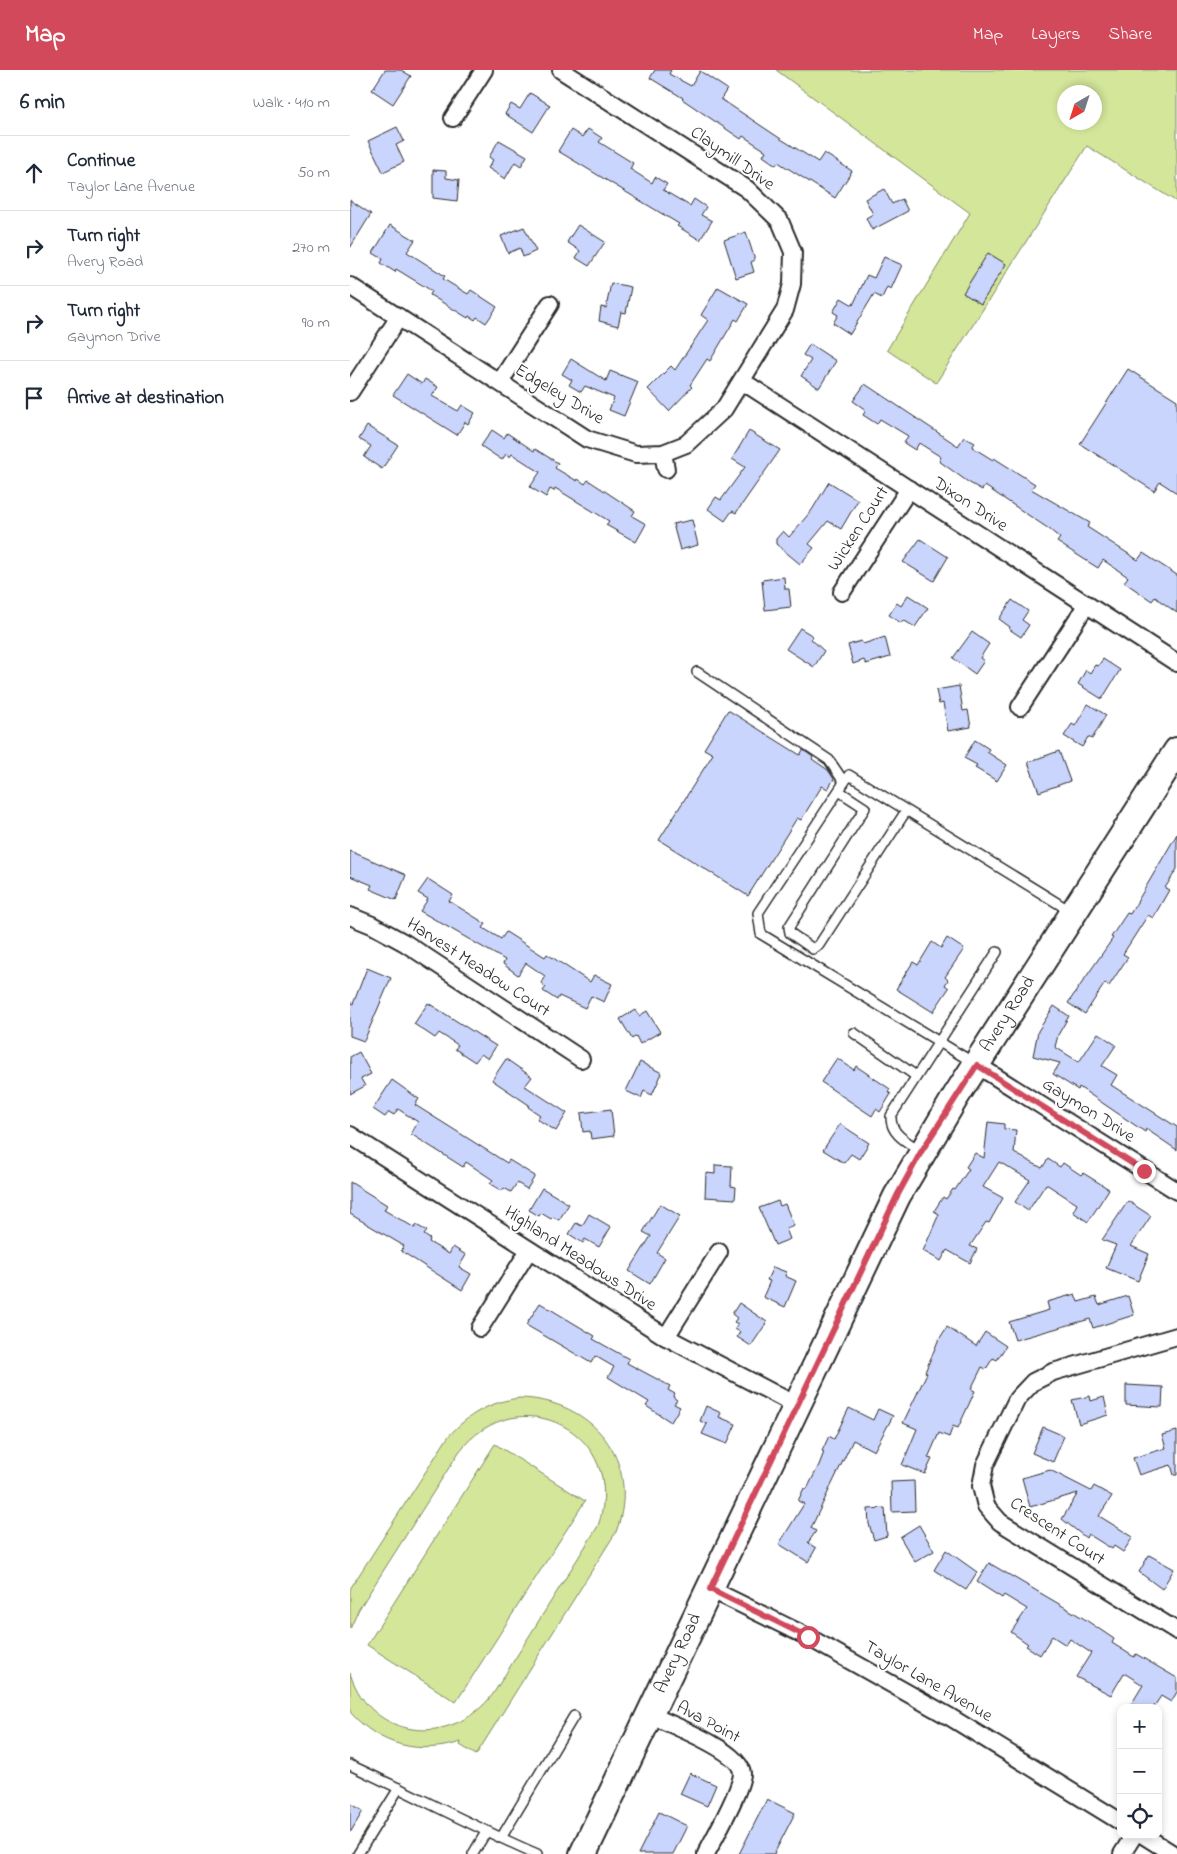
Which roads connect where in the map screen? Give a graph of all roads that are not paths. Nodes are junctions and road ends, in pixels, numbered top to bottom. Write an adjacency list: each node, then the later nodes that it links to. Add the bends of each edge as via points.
1 (484, 70): 3 (street)
2 (561, 70): 7 (street, Claymill Drive, via 747,189 780,222 793,252 792,284 777,327)
3 (453, 118)
4 (350, 286): 6 (street, Edgeley Drive)
5 (550, 304): 8 (street)
6 (399, 317): 8 (street, Edgeley Drive); 9 (street)
7 (742, 381): 8 (street, Edgeley Drive, via 724,409 665,461 587,439); 10 (street, Dixon Drive)
8 (500, 382)
9 (350, 392)
10 (909, 489): 11 (street, Wicken Court); 12 (street, Dixon Drive)
11 (842, 592)
12 (1086, 604): 13 (street, Dixon Drive); 15 (street)
13 (1177, 663)
14 (697, 672): 17 (lane, via 829,760)
15 (1020, 707)
16 (1177, 751): 20 (main road, Avery Road)
17 (844, 782): 18 (lane); 19 (lane, via 849,775)
18 (839, 791): 19 (lane, via 865,808 789,927 790,933 813,949 819,946); 24 (lane, via 758,913 761,934)
19 (906, 811): 20 (lane)
20 (1074, 913): 26 (main road, Avery Road)
21 (350, 916): 25 (street, Harvest Meadow Court, via 405,943)
22 (997, 952): 24 (lane)
23 (854, 1033): 27 (lane)
24 (938, 1041): 26 (lane); 27 (lane)
25 (581, 1059)
26 (977, 1065): 29 (main road, Avery Road); 30 (street, Gaymon Drive)
27 (916, 1076): 29 (lane, via 891,1116 891,1125 896,1134)
28 (350, 1135): 31 (street, Highland Meadows Drive)
29 (921, 1152): 36 (main road, Avery Road)
30 (1177, 1192)
31 (530, 1250): 33 (street); 35 (street, Highland Meadows Drive)
32 (719, 1252): 35 (street)
33 (480, 1328)
34 (1177, 1336): 38 (street, Crescent Court, via 1053,1372 1033,1382 1018,1399 984,1465 981,1486 986,1506 1000,1522)
35 (666, 1337): 36 (street, Highland Meadows Drive)
36 (796, 1405): 37 (main road, Avery Road)
37 (710, 1589): 39 (main road, Avery Road); 43 (street, Taylor Lane Avenue, via 808,1637 942,1712)
38 (1177, 1632)
39 (650, 1715): 51 (main road, Avery Road); 52 (street, Ava Point, via 726,1752 738,1762 742,1773 739,1786)
40 (574, 1716): 45 (lane)
41 (350, 1765): 42 (lane)
42 (400, 1788): 44 (lane); 48 (lane)
43 (1117, 1820)
44 (486, 1832): 45 (lane); 49 (lane)
45 (500, 1838): 50 (lane)
46 (1131, 1839): 53 (street)
47 (1150, 1839): 54 (street)
48 (358, 1854)
49 (473, 1854)
50 (537, 1854)
51 (583, 1854)
52 (706, 1854)
53 (1122, 1854)
54 (1174, 1854)

